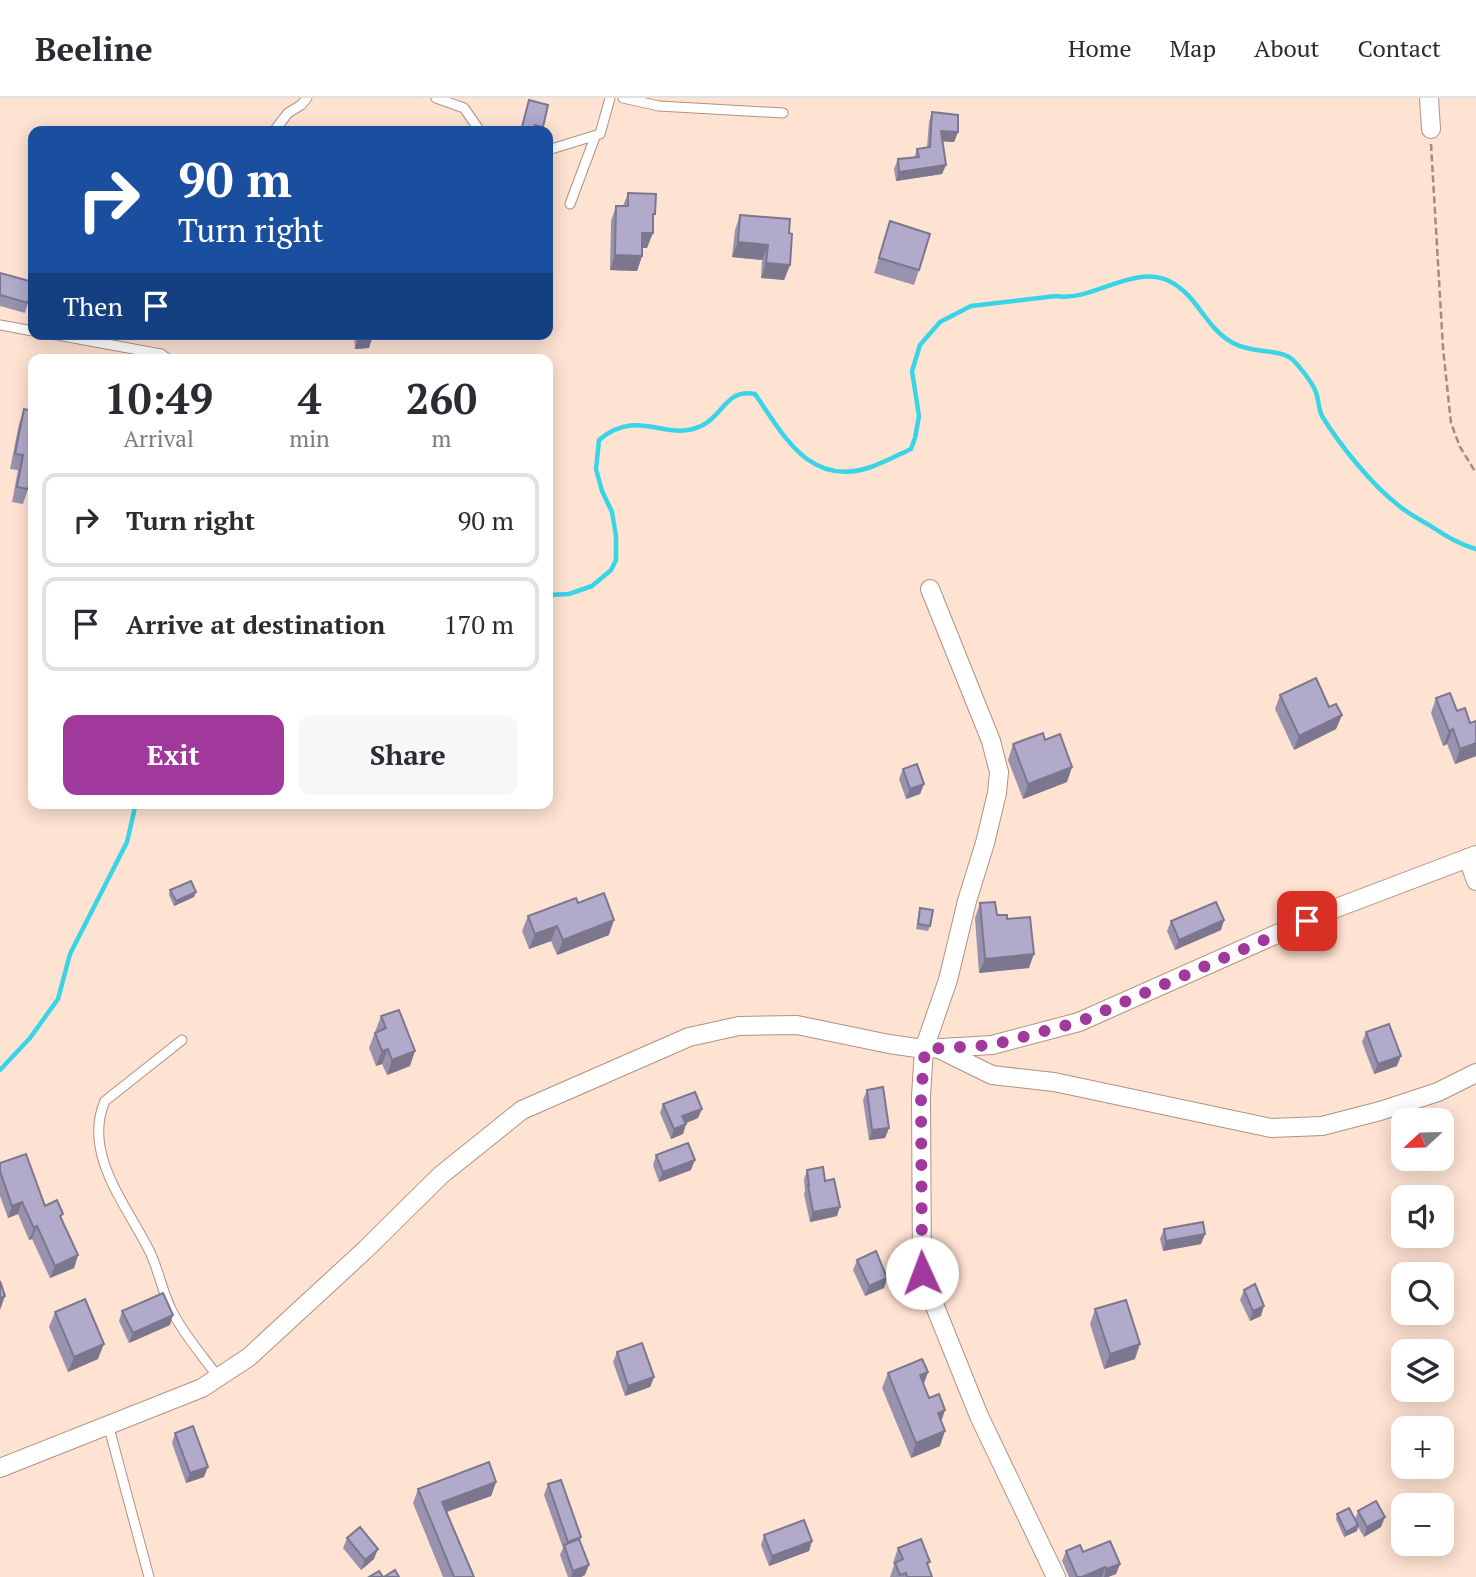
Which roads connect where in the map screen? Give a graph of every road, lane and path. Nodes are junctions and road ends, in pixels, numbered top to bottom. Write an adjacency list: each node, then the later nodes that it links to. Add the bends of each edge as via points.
1 (307, 98): 7 (lane)
2 (436, 98): 8 (lane, via 464,108)
3 (610, 98): 10 (lane, via 603,129)
4 (623, 98): 6 (lane, via 659,106)
5 (1429, 98): 9 (street)
6 (783, 113)
7 (278, 126)
8 (477, 126)
9 (1431, 129): 17 (path, via 1451,423)
10 (595, 137): 11 (lane); 12 (lane)
11 (553, 149)
12 (570, 204)
13 (0, 325): 14 (lane)
14 (28, 330)
15 (85, 340): 16 (lane)
16 (161, 354)
17 (1476, 473)
18 (930, 589): 22 (street, via 999,772)
19 (1472, 856): 20 (street); 22 (street, via 1331,910 1079,1022 992,1045)
20 (1476, 881)
21 (182, 1040): 24 (lane, via 105,1101 99,1115 99,1141 115,1190 150,1251 172,1312)
22 (931, 1048): 23 (street, via 992,1075 1054,1082 1271,1128 1345,1120 1437,1092); 24 (street, via 797,1025 739,1026 689,1037 522,1110 441,1175 249,1357); 28 (street, via 921,1096 922,1273 979,1416)
23 (1476, 1073)
24 (218, 1377): 25 (street, via 202,1388)
25 (108, 1424): 26 (street); 27 (lane)
26 (0, 1468)
27 (149, 1577)
28 (1056, 1577)

